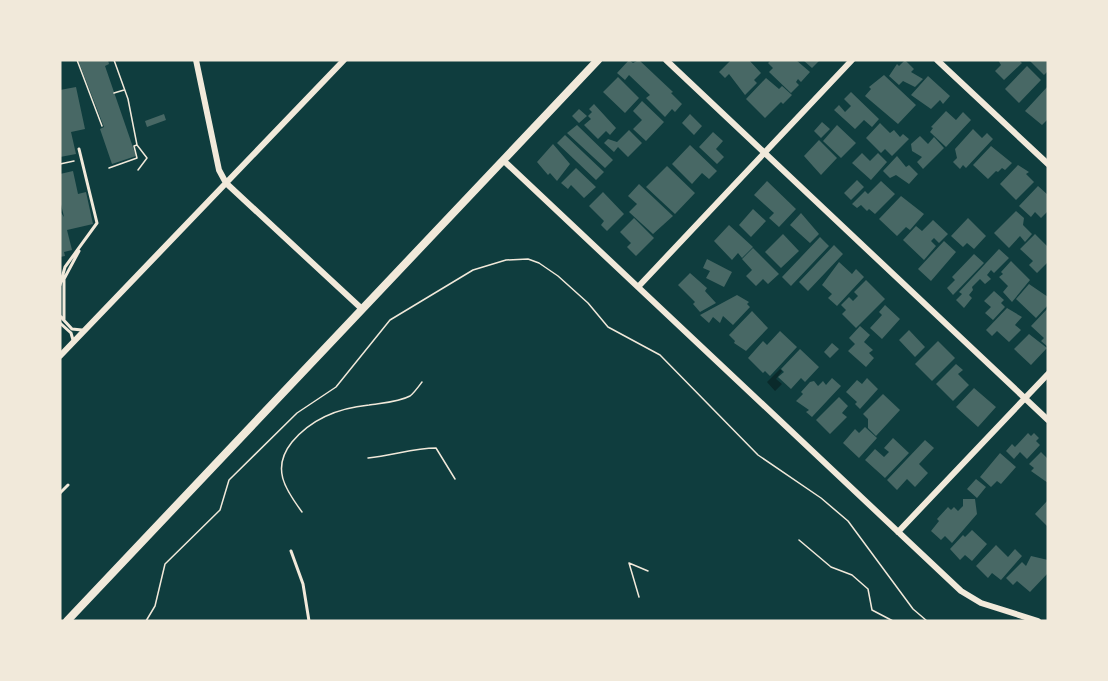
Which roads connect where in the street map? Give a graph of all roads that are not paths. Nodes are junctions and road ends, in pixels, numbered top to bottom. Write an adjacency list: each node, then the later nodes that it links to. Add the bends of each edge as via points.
1 (196, 60): 11 (street, via 219,170)
2 (344, 60): 11 (street)
3 (598, 60): 9 (street)
4 (666, 60): 8 (street)
5 (852, 60): 8 (street)
6 (937, 60): 10 (street)
7 (79, 149): 12 (lane, via 97,224)
8 (765, 153): 14 (street); 22 (street)
9 (503, 160): 14 (street); 15 (street)
10 (1048, 164)
11 (226, 183): 15 (street); 18 (street)
12 (81, 246): 13 (lane, via 65,267); 17 (lane, via 64,279)
13 (60, 285)
14 (638, 287): 26 (street)
15 (362, 309): 28 (street)
16 (60, 316): 17 (lane)
17 (62, 321): 18 (lane, via 75,330); 19 (lane, via 72,336)
18 (86, 330): 19 (street)
19 (72, 344): 20 (street)
20 (60, 356)
21 (1048, 374): 22 (street)
22 (1025, 399): 23 (street); 26 (street)
23 (1048, 420)
24 (68, 485): 25 (lane)
25 (60, 493)
26 (898, 532): 30 (street, via 961,591 981,603)
27 (291, 551): 29 (lane, via 303,584)
28 (67, 621)
29 (309, 621)
30 (1038, 621)

